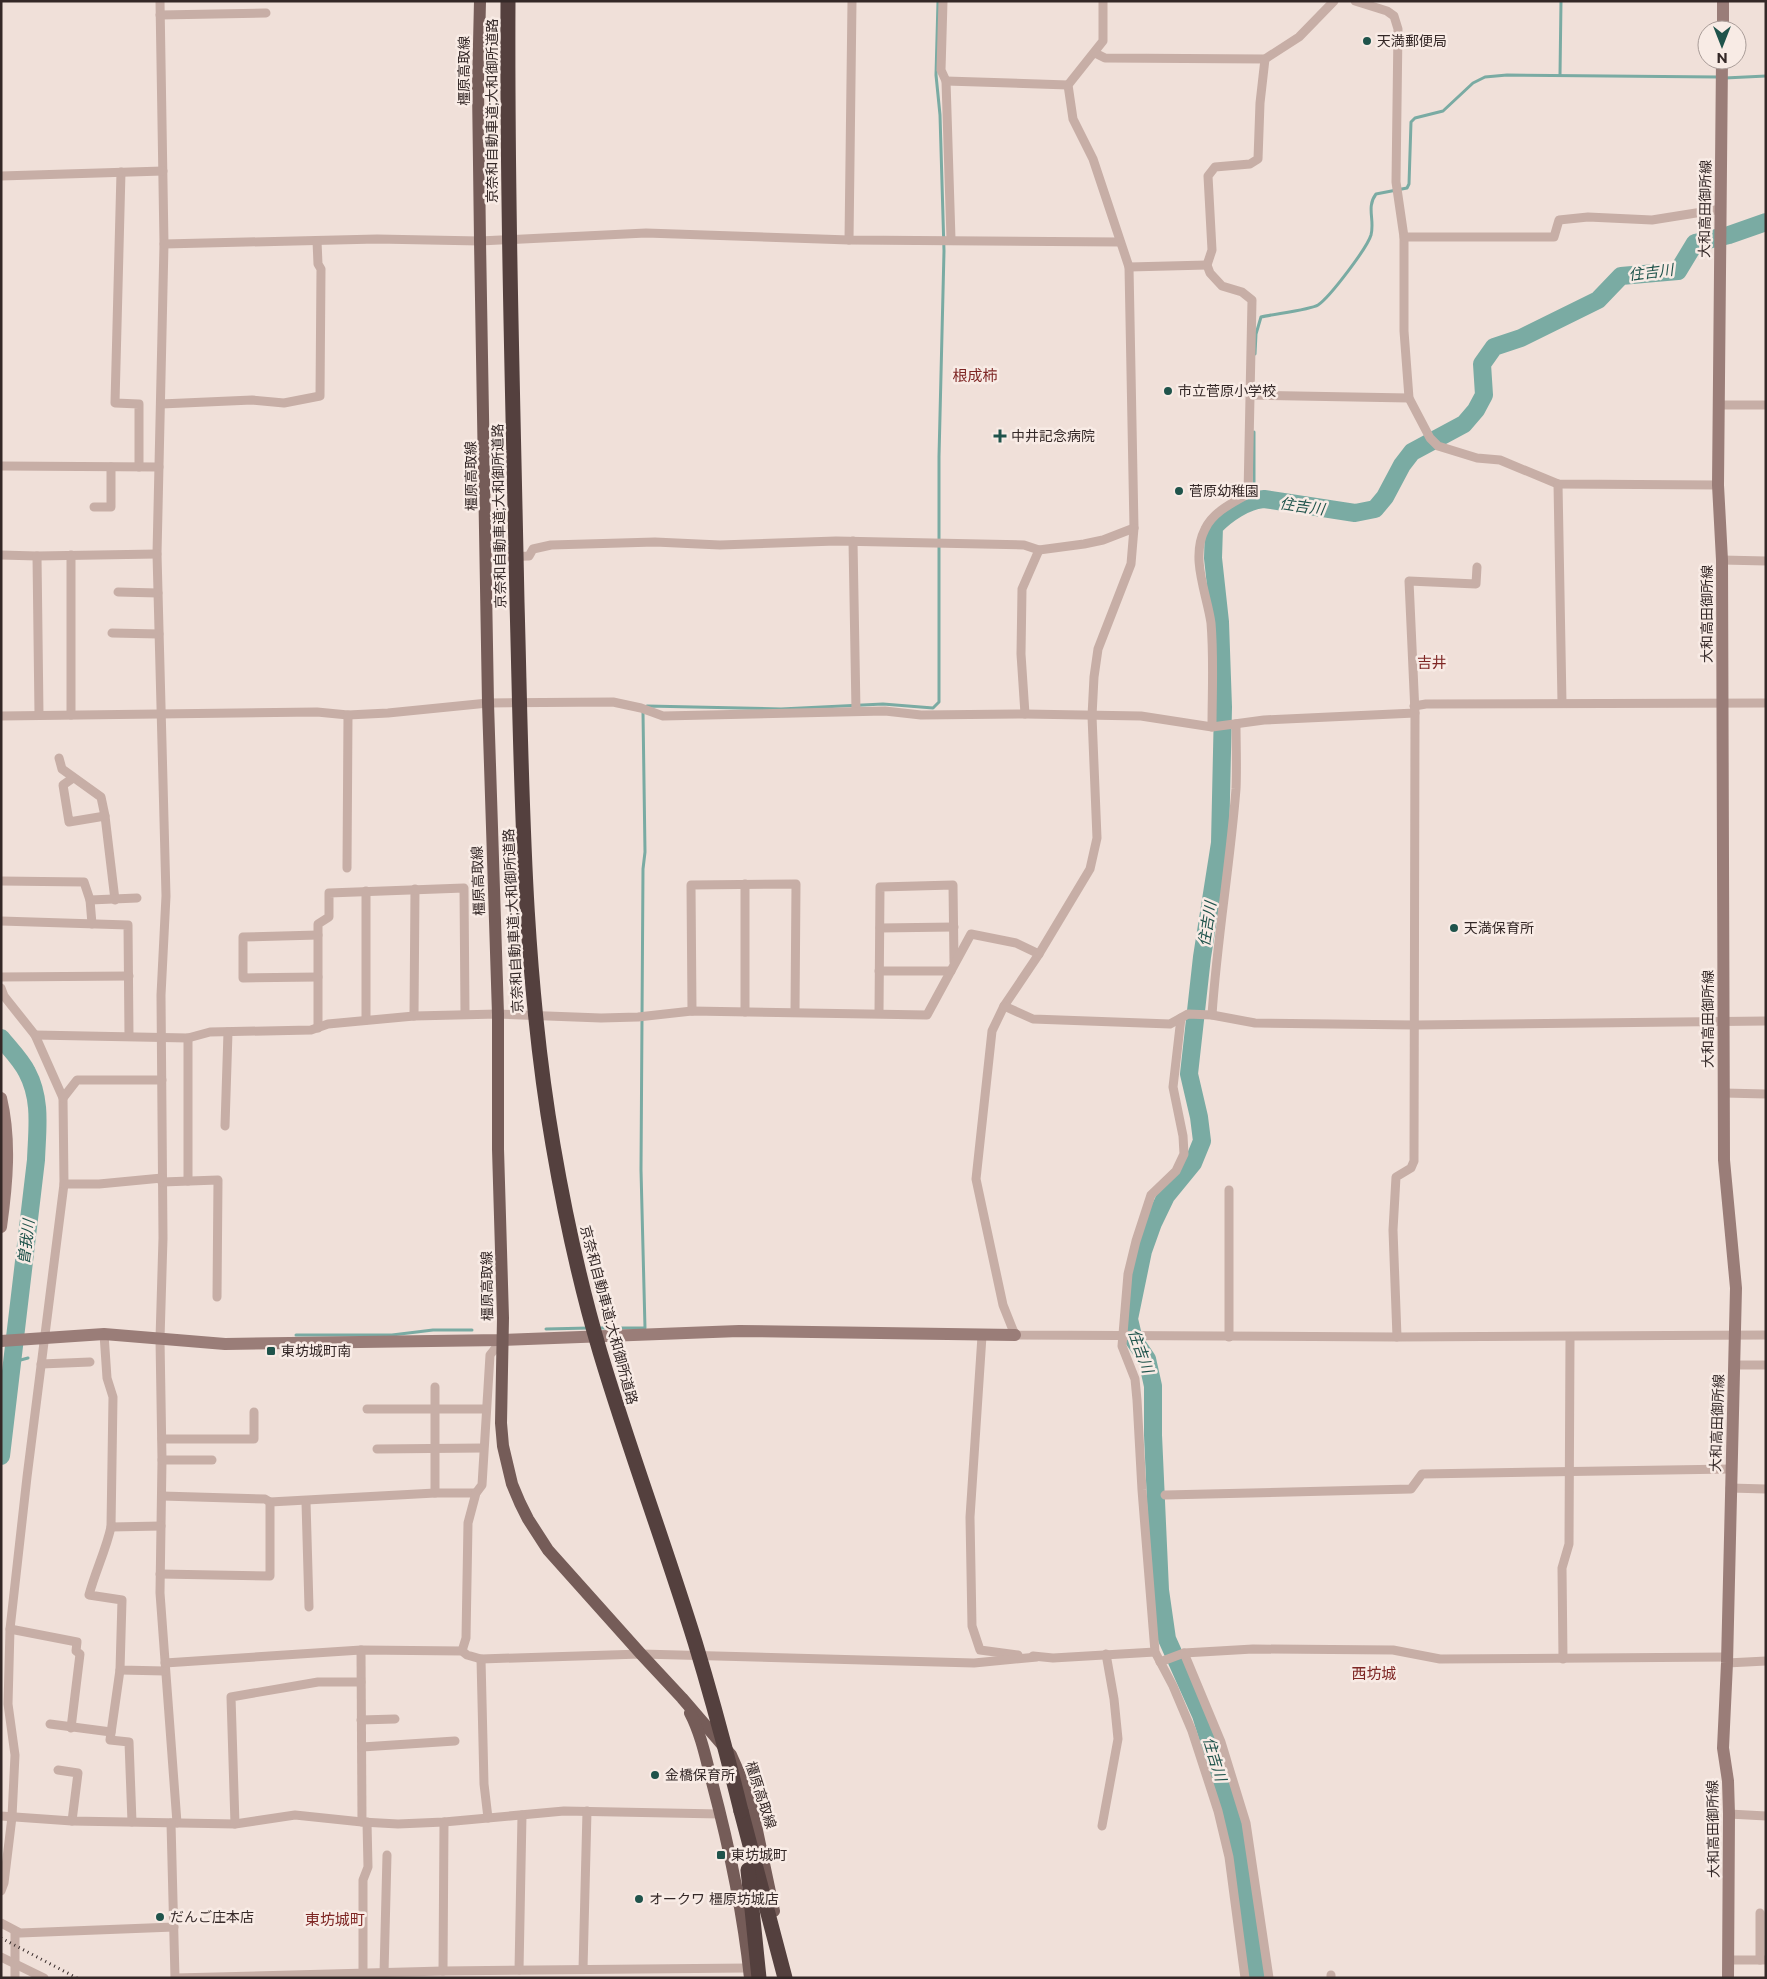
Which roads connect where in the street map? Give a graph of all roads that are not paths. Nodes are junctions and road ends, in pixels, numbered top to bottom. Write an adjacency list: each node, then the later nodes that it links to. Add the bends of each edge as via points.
1 (160, 1): 11 (street)
2 (480, 1): 26 (main road, 橿原高取線)
3 (508, 1): 197 (highway, 京奈和自動車道;大和御所道路, bridge, via 509,231 523,835 530,961 542,1078 581,1281 621,1419 695,1640)
4 (852, 1): 23 (street)
5 (943, 1): 16 (street, via 941,70)
6 (1103, 1): 13 (street, via 1103,41)
7 (1334, 1): 14 (street, via 1299,37)
8 (1355, 1): 22 (street, via 1387,11 1394,16 1398,29 1396,182)
9 (1723, 1): 12 (main road)
10 (266, 13): 11 (street)
11 (160, 15): 18 (street)
12 (1723, 20)
13 (1095, 53): 14 (street, via 1105,58); 17 (street)
14 (1265, 59): 29 (street, via 1258,159 1250,164 1215,167 1208,176 1212,250)
15 (1722, 70): 21 (main road, 大和高田御所線)
16 (946, 81): 17 (street); 24 (street)
17 (1068, 85): 27 (street, via 1073,119 1093,159)
18 (163, 171): 19 (street); 28 (street)
19 (121, 172): 20 (street); 38 (street, via 115,403 139,404)
20 (1, 176)
21 (1720, 209): 22 (street, via 1652,220 1588,217 1559,220 1554,237); 34 (main road, 大和高田御所線)
22 (1404, 237): 32 (street, via 1404,331)
23 (849, 240): 24 (street); 26 (street, via 646,233)
24 (946, 240): 27 (street)
25 (317, 241): 26 (street); 28 (street); 33 (street, via 321,269 320,396 284,403 252,400)
26 (480, 241): 50 (main road, 橿原高取線)
27 (1120, 242): 30 (street)
28 (164, 244): 33 (street)
29 (1207, 265): 30 (street); 31 (street, via 1222,286 1242,292 1252,300)
30 (1129, 267): 43 (street)
31 (1250, 395): 32 (street); 72 (street, via 1248,494 1217,513 1205,528 1200,542 1199,562 1211,623)
32 (1409, 398): 40 (street, via 1430,438 1438,446 1477,458 1500,460)
33 (160, 404): 39 (street)
34 (1719, 405): 35 (street); 41 (main road, 大和高田御所線)
35 (1766, 405)
36 (1, 466): 37 (street)
37 (111, 467): 38 (street); 42 (street, via 111,507)
38 (138, 467): 39 (street)
39 (159, 467): 46 (street)
40 (1558, 484): 41 (street); 59 (street)
41 (1718, 485): 51 (main road, 大和高田御所線)
42 (94, 507)
43 (1134, 528): 45 (street, via 1103,540); 70 (street, via 1130,564 1098,649)
44 (853, 542): 45 (street, via 1024,545); 50 (street, via 551,545 533,549 529,556); 62 (street)
45 (1039, 550): 64 (street, via 1022,589 1021,654)
46 (157, 554): 48 (street); 55 (street)
47 (1, 555): 49 (street)
48 (71, 555): 49 (street); 66 (street)
49 (37, 556): 65 (street)
50 (487, 557): 58 (main road, 橿原高取線)
51 (1722, 560): 52 (street); 60 (main road, 大和高田御所線)
52 (1766, 561)
53 (1478, 567): 63 (street, via 1476,584 1409,581)
54 (118, 592): 55 (street)
55 (158, 593): 57 (street)
56 (112, 632): 57 (street)
57 (159, 634): 67 (street)
58 (488, 703): 62 (street, via 613,702 663,716 772,715); 68 (street); 102 (main road, 橿原高取線)
59 (1562, 703): 60 (street); 63 (street, via 1426,704)
60 (1722, 703): 61 (street); 107 (main road, 大和高田御所線)
61 (1766, 703)
62 (856, 707): 64 (street, via 921,715)
63 (1414, 710): 71 (street); 109 (street)
64 (1025, 714): 70 (street)
65 (40, 715): 66 (street); 69 (street)
66 (71, 715): 67 (street)
67 (162, 715): 68 (street, via 317,712); 114 (street, via 166,896)
68 (348, 715): 76 (street)
69 (1, 716)
70 (1092, 716): 72 (street, via 1141,716); 89 (street, via 1097,838 1090,870)
71 (1236, 724): 72 (street); 103 (street, via 1236,788)
72 (1212, 727)
73 (59, 758): 74 (street, via 62,768)
74 (73, 778): 75 (street, via 96,791); 75 (street, via 63,784 69,822)
75 (106, 816): 83 (street)
76 (347, 868)
77 (1, 881): 82 (street, via 84,882)
78 (745, 884): 97 (street, via 691,886); 98 (street); 99 (street, via 796,884)
79 (415, 889): 80 (street); 101 (street, via 464,888); 104 (street)
80 (366, 891): 88 (street, via 329,893 329,917 318,924); 106 (street)
81 (137, 898): 83 (street)
82 (90, 900): 83 (street); 85 (street)
83 (115, 900)
84 (1, 921): 85 (street)
85 (92, 924): 92 (street, via 128,925)
86 (880, 928): 87 (street); 87 (street, via 880,887 953,885); 91 (street)
87 (954, 928): 90 (street)
88 (318, 935): 94 (street); 94 (street, via 243,937 243,978)
89 (1039, 954): 90 (street, via 999,938 971,934); 96 (street)
90 (952, 968): 91 (street); 100 (street, via 926,1015)
91 (879, 971): 100 (street)
92 (129, 976): 93 (street); 113 (street)
93 (1, 977)
94 (318, 977): 110 (street)
95 (1, 988): 112 (street)
96 (1004, 1006): 105 (street, via 1033,1019 1170,1024); 133 (street, via 992,1031 976,1178 1004,1305)
97 (692, 1011): 98 (street); 102 (street, via 600,1018)
98 (745, 1012): 99 (street)
99 (795, 1012): 100 (street)
100 (879, 1013)
101 (465, 1014): 102 (street); 104 (street)
102 (498, 1014): 140 (main road, 橿原高取線)
103 (1212, 1015): 105 (street, via 1188,1014); 109 (street, via 1255,1023)
104 (414, 1016): 106 (street)
105 (1181, 1018): 134 (street, via 1173,1087 1184,1154 1176,1171 1151,1195 1128,1274)
106 (366, 1020): 110 (street)
107 (1723, 1021): 108 (street); 109 (street); 117 (main road, 大和高田御所線)
108 (1766, 1021)
109 (1415, 1025): 136 (street, via 1414,1161 1411,1168 1396,1177 1393,1230)
110 (318, 1028): 111 (street)
111 (228, 1032): 115 (street, via 210,1032); 121 (street)
112 (35, 1036): 113 (street); 120 (street)
113 (129, 1036): 114 (street)
114 (162, 1036): 115 (street); 116 (street)
115 (188, 1038): 123 (street)
116 (162, 1080): 120 (street, via 77,1080); 122 (street)
117 (1724, 1093): 118 (street); 130 (main road, 大和高田御所線, via 1724,1160 1735,1273)
118 (1766, 1094)
119 (1, 1098): 126 (main road, via 8,1151)
120 (63, 1098): 124 (street)
121 (226, 1126)
122 (162, 1180): 123 (street); 124 (street); 139 (street)
123 (188, 1181): 128 (street, via 218,1180)
124 (64, 1184): 138 (street)
125 (1229, 1190): 135 (street)
126 (3, 1206): 127 (main road)
127 (1, 1227)
128 (217, 1297)
129 (104, 1334): 138 (main road); 139 (main road); 168 (street, via 107,1378 113,1397)
130 (1735, 1334): 131 (street); 137 (street); 144 (main road, 大和高田御所線)
131 (1766, 1335)
132 (982, 1336): 133 (main road); 140 (main road, via 739,1331); 178 (street, via 970,1517 972,1626 980,1650)
133 (1015, 1336): 134 (street)
134 (1122, 1336): 135 (street); 174 (street, via 1122,1346 1135,1379)
135 (1229, 1337): 136 (street)
136 (1397, 1337): 137 (street)
137 (1570, 1337): 158 (street)
138 (42, 1338): 141 (main road); 143 (street)
139 (160, 1339): 140 (main road, via 226,1344); 151 (street)
140 (502, 1340): 149 (street, via 490,1355); 176 (main road, 橿原高取線, via 503,1446 520,1503 548,1550)
141 (1, 1341)
142 (90, 1362): 143 (street)
143 (41, 1364): 171 (street)
144 (1734, 1364): 145 (street); 157 (main road, 大和高田御所線)
145 (1766, 1365)
146 (435, 1387): 148 (street)
147 (367, 1409): 148 (street)
148 (435, 1409): 149 (street); 154 (street)
149 (486, 1409): 152 (street)
150 (254, 1412): 151 (street, via 254,1439)
151 (162, 1439): 155 (street)
152 (483, 1448): 154 (street); 162 (street, via 482,1485)
153 (377, 1449): 154 (street)
154 (435, 1449): 161 (street)
155 (162, 1460): 156 (street); 164 (street)
156 (212, 1460)
157 (1731, 1469): 158 (street); 159 (main road, 大和高田御所線)
158 (1568, 1472): 163 (street, via 1422,1474 1411,1489); 180 (street, via 1569,1544 1562,1568)
159 (1730, 1488): 160 (street); 181 (main road, 大和高田御所線)
160 (1766, 1489)
161 (434, 1493): 162 (street); 166 (street)
162 (476, 1493): 173 (street, via 468,1524 466,1638)
163 (1165, 1495)
164 (162, 1496): 165 (street, via 264,1499); 167 (street)
165 (270, 1502): 166 (street); 169 (street, via 270,1576)
166 (306, 1502): 170 (street)
167 (161, 1526): 168 (street); 169 (street)
168 (111, 1527): 185 (street, via 108,1544 88,1594 122,1600)
169 (160, 1574): 184 (street)
170 (310, 1607)
171 (10, 1629): 191 (street, via 76,1642 76,1651 80,1654); 201 (street, via 8,1704 15,1755)
172 (361, 1650): 173 (street); 184 (street); 186 (street)
173 (462, 1651): 179 (street)
174 (1155, 1652): 177 (street); 183 (street)
175 (1184, 1652): 180 (street, via 1393,1650 1440,1659); 183 (street); 236 (street, via 1221,1742 1246,1823)
176 (641, 1654): 178 (street, via 974,1663); 179 (street); 187 (main road, 橿原高取線)
177 (1106, 1654): 178 (street); 210 (street, via 1118,1739)
178 (1037, 1657)
179 (481, 1659): 203 (street, via 484,1784)
180 (1563, 1659): 181 (street)
181 (1727, 1660): 182 (street); 199 (main road, 大和高田御所線, via 1724,1748)
182 (1766, 1661)
183 (1160, 1662): 235 (street, via 1192,1731 1218,1811 1229,1857)
184 (165, 1667): 185 (street); 208 (street)
185 (120, 1670): 192 (street)
186 (361, 1682): 189 (street); 209 (street, via 318,1682 231,1697)
187 (682, 1698): 198 (main road, 橿原高取線, via 699,1733); 234 (main road, 橿原高取線, via 731,1755 747,1791 766,1866)
188 (395, 1719): 189 (street)
189 (361, 1720): 194 (street)
190 (50, 1724): 191 (street)
191 (71, 1728): 192 (street)
192 (111, 1732): 205 (street, via 110,1740 129,1742)
193 (455, 1741): 194 (street)
194 (362, 1747): 206 (street)
195 (58, 1770): 204 (street, via 78,1773)
196 (587, 1811): 198 (street); 200 (street); 221 (street)
197 (741, 1811): 229 (highway); 234 (highway)
198 (720, 1814): 229 (main road, 橿原高取線)
199 (1729, 1814): 202 (street); 218 (main road, 大和高田御所線)
200 (522, 1815): 203 (street); 222 (street)
201 (7, 1816): 204 (street); 212 (street)
202 (1766, 1816)
203 (488, 1818): 207 (street)
204 (72, 1821): 205 (street)
205 (132, 1822): 208 (street)
206 (365, 1822): 207 (street); 209 (street, via 295,1815); 226 (street, via 368,1867 364,1880)
207 (444, 1822): 224 (street)
208 (174, 1823): 209 (street); 215 (street)
209 (235, 1824)
210 (1102, 1826)
211 (387, 1855): 223 (street)
212 (1, 1891)
213 (1760, 1913): 219 (street)
214 (1, 1923): 216 (street)
215 (174, 1927): 216 (street); 233 (street)
216 (15, 1932): 220 (street)
217 (1, 1957): 220 (street)
218 (1728, 1960): 219 (street); 237 (main road, 大和高田御所線)
219 (1763, 1960)
220 (14, 1962): 231 (street); 232 (street)
221 (583, 1969): 225 (street); 228 (street)
222 (519, 1970): 224 (street); 228 (street)
223 (384, 1973): 226 (street); 227 (street)
224 (448, 1973): 227 (street)
225 (634, 1973): 229 (street)
226 (363, 1974): 230 (street)
227 (426, 1974)
228 (554, 1974)
229 (753, 1974)
230 (330, 1976): 233 (street)
231 (15, 1978)
232 (44, 1978)
233 (176, 1978)
234 (785, 1978)
235 (1245, 1978)
236 (1269, 1978)
237 (1728, 1978)

